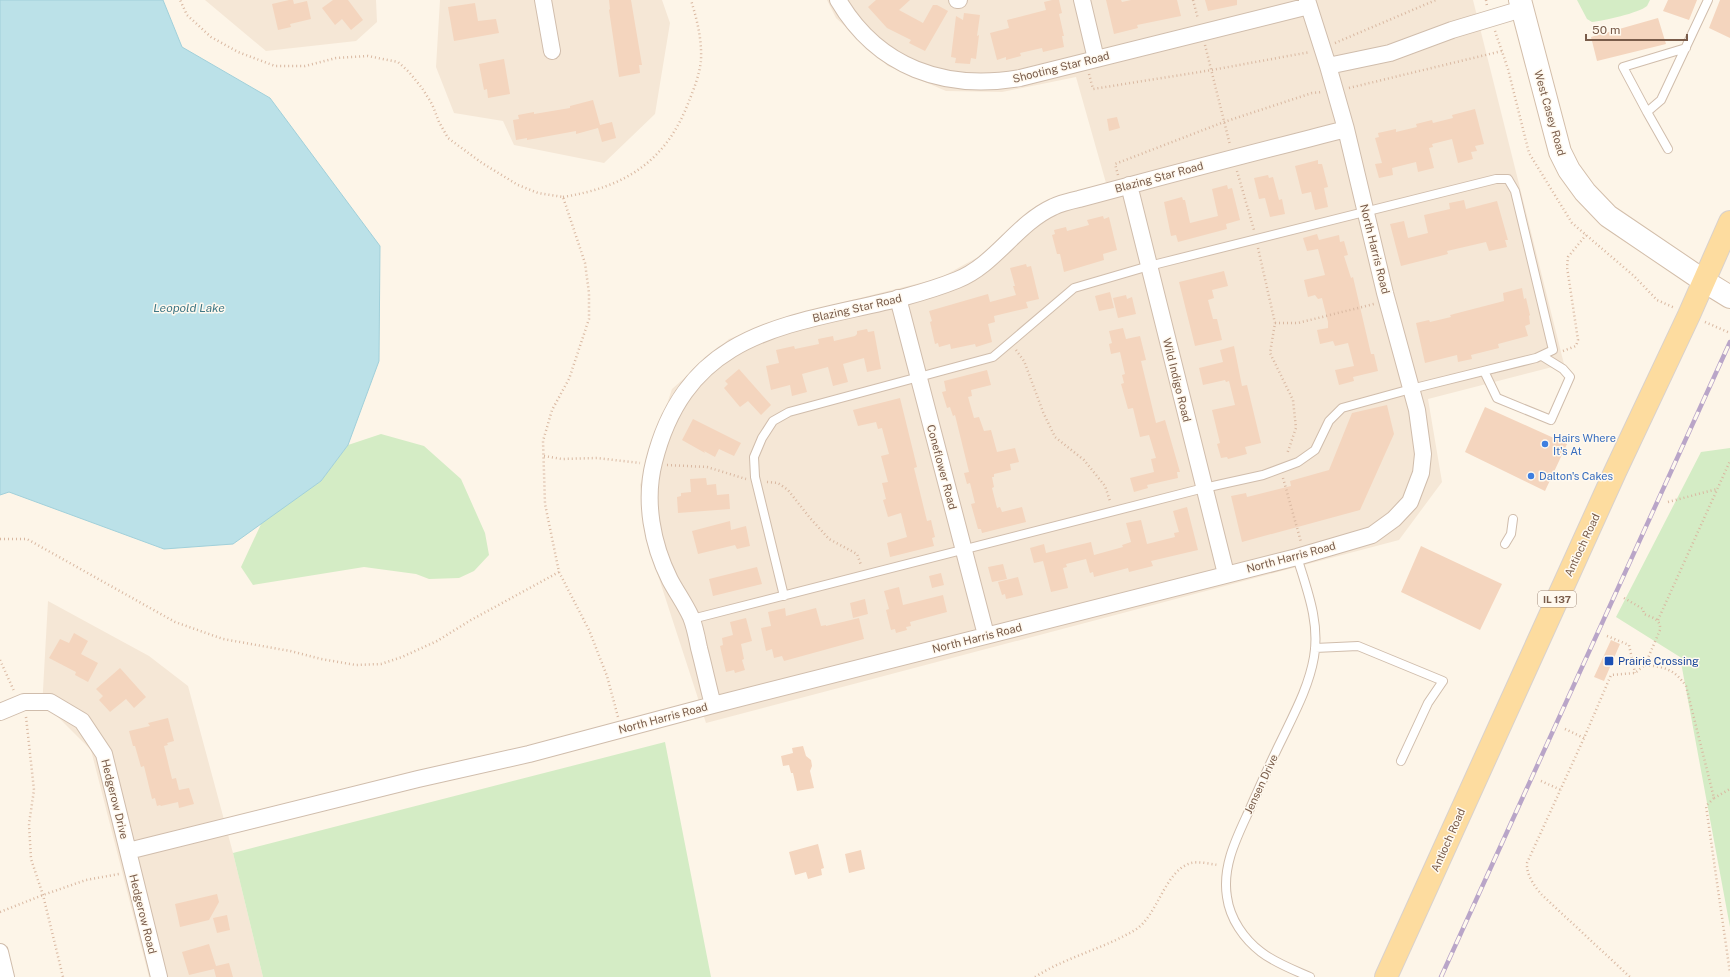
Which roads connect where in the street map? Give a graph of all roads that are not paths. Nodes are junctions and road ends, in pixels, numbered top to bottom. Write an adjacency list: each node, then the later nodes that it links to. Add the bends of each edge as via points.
1 (544, 0): 8 (street)
2 (838, 0): 9 (street, Shooting Star Road, via 852,20 882,51 915,69 935,76 968,83 997,82)
3 (1082, 0): 9 (street)
4 (1708, 0): 7 (lane)
5 (1308, 3): 9 (street, Shooting Star Road); 10 (street, North Harris Road)
6 (1521, 5): 10 (street, via 1390,53); 18 (main road, West Casey Road, via 1560,152 1569,170 1585,192 1608,216)
7 (1686, 48): 11 (lane, via 1661,100); 11 (lane, via 1623,67)
8 (552, 51)
9 (1091, 61)
10 (1328, 66): 12 (street, North Harris Road)
11 (1647, 112): 13 (lane)
12 (1346, 129): 14 (street, Blazing Star Road); 15 (street, North Harris Road)
13 (1668, 149)
14 (1125, 186): 17 (street, Wild Indigo Road); 20 (street, Blazing Star Road, via 1054,206 1036,217 979,269 954,282)
15 (1366, 212): 17 (lane); 21 (lane, via 1496,179 1508,179 1515,191 1553,350); 24 (street, North Harris Road)
16 (1730, 222): 18 (main road, Antioch Road / IL 137)
17 (1149, 266): 23 (lane, via 1074,288 993,357); 25 (street, Wild Indigo Road)
18 (1704, 281): 19 (main road, West Casey Road); 43 (main road, Antioch Road / IL 137)
19 (1730, 297)
20 (898, 298): 23 (street, Coneflower Road); 32 (street, Blazing Star Road, via 792,323 752,337 731,348 701,372 671,412 653,464 649,510 653,535 661,559)
21 (1542, 356): 22 (lane); 22 (lane, via 1563,369 1570,377 1551,420 1497,398)
22 (1484, 371): 24 (lane)
23 (918, 377): 28 (street, Coneflower Road); 31 (lane, via 804,406 774,421 762,438 754,457 756,482)
24 (1411, 389): 25 (lane, via 1342,408 1330,421 1315,450 1298,462 1263,475); 29 (street, North Harris Road, via 1421,431 1423,454 1421,473 1410,502 1394,519 1372,535)
25 (1204, 488): 28 (lane); 30 (street, Wild Indigo Road)
26 (1513, 519): 27 (lane, via 1511,534)
27 (1505, 544)
28 (964, 550): 31 (lane); 33 (street, Coneflower Road)
29 (1300, 556): 30 (street, North Harris Road); 34 (lane, Jensen Drive, via 1314,614)
30 (1226, 574): 33 (street, North Harris Road)
31 (784, 596): 32 (lane)
32 (692, 619): 35 (street, Blazing Star Road)
33 (986, 636): 35 (street, North Harris Road)
34 (1315, 648): 37 (lane, via 1358,646 1443,681 1428,703); 42 (lane, Jensen Drive, via 1306,690 1231,850 1227,897 1238,927 1262,953)
35 (713, 705): 38 (street, North Harris Road, via 529,754 418,779)
36 (0, 712): 38 (street, Hedgerow Drive, via 24,702 50,702 82,721 104,754)
37 (1401, 761)
38 (128, 852): 41 (street, Hedgerow Road)
39 (0, 952): 40 (street)
40 (6, 977)
41 (158, 977)
42 (1310, 977)
43 (1386, 977)

